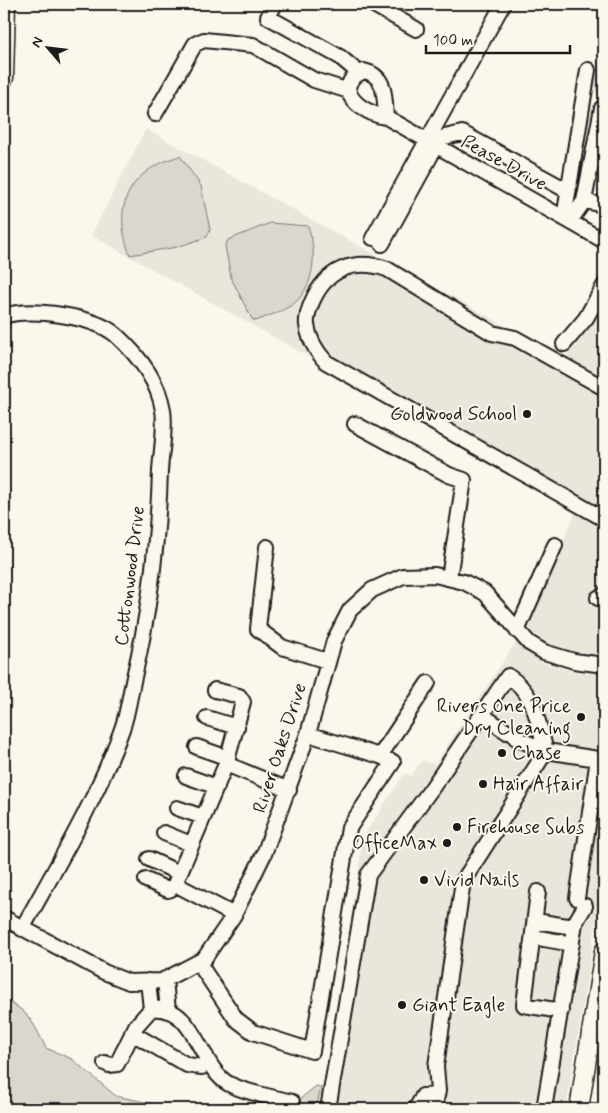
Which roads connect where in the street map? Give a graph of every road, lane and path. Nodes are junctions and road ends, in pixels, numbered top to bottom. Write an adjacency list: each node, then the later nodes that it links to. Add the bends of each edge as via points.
1 (6, 4): 8 (main road)
2 (275, 4): 7 (street, via 268,17 340,57)
3 (372, 4): 5 (street)
4 (503, 4): 13 (street)
5 (416, 29)
6 (588, 70): 14 (street)
7 (359, 73): 9 (street, via 353,76); 12 (street, via 374,73 383,82)
8 (4, 78)
9 (349, 91): 11 (street, via 314,80 253,45 204,40 194,44); 12 (street, Pease Drive, via 356,105)
10 (602, 108): 15 (street)
11 (155, 114)
12 (386, 117): 13 (street, Pease Drive)
13 (432, 143): 14 (street, via 462,133); 17 (street, Pease Drive); 19 (street)
14 (568, 191): 17 (street)
15 (584, 201): 16 (street); 17 (street)
16 (604, 205)
17 (567, 220): 18 (street, Pease Drive)
18 (604, 240)
19 (377, 241)
20 (604, 286): 22 (street, via 586,318)
21 (4, 316): 57 (street, Cottonwood Drive, via 15,312 69,316 108,328 135,352 146,368 163,411 158,541 143,639 122,728 92,802)
22 (564, 344)
23 (604, 388): 25 (street, via 515,338 492,333 387,269 370,263 336,271 325,281 310,308 309,336 315,350 326,362)
24 (356, 424): 28 (street, via 464,480)
25 (604, 519)
26 (555, 545): 29 (street)
27 (267, 548): 30 (street, via 258,630 282,647)
28 (449, 578): 29 (street, River Oaks Drive, via 485,593); 30 (street, River Oaks Drive, via 403,576 372,590 350,610)
29 (517, 631): 31 (street, River Oaks Drive, via 544,652)
30 (327, 661): 37 (street, River Oaks Drive)
31 (604, 665)
32 (428, 682): 40 (street)
33 (215, 690): 36 (street, via 242,698)
34 (482, 715): 39 (street, via 511,735); 39 (street, via 508,676 522,686 529,697); 73 (street, via 368,875)
35 (207, 718): 36 (street)
36 (237, 727): 41 (street)
37 (308, 734): 40 (street); 44 (street, River Oaks Drive)
38 (197, 748): 41 (street)
39 (546, 751): 56 (street, via 598,759 581,902); 70 (street, via 463,881 436,1066)
40 (380, 756): 61 (street, via 393,762 349,828 312,1051 253,1032 236,1019)
41 (227, 761): 43 (street); 44 (street)
42 (186, 776): 43 (street)
43 (217, 786): 46 (street)
44 (289, 790): 53 (street, River Oaks Drive, via 264,854)
45 (177, 808): 46 (street)
46 (203, 818): 48 (street)
47 (164, 833): 48 (street)
48 (191, 844): 50 (street)
49 (150, 859): 50 (street)
50 (177, 879): 51 (street, via 168,890); 53 (street)
51 (146, 880)
52 (538, 892): 55 (street)
53 (234, 916): 61 (street, River Oaks Drive, via 204,959)
54 (4, 918): 57 (street, River Oaks Drive)
55 (535, 921): 56 (street); 58 (street)
56 (574, 927): 59 (street)
57 (22, 929): 63 (street, River Oaks Drive, via 121,979)
58 (533, 937): 59 (street); 66 (street, via 524,1005)
59 (572, 944): 66 (street)
60 (604, 951): 76 (main road)
61 (198, 962): 62 (street, River Oaks Drive)
62 (165, 979): 63 (street, River Oaks Drive); 65 (street)
63 (148, 981): 64 (street)
64 (151, 1009): 65 (street); 67 (street)
65 (168, 1011): 68 (street, via 189,1029)
66 (561, 1011): 75 (street)
67 (132, 1034): 68 (street, via 187,1065 202,1067 207,1062); 69 (street, via 117,1064 109,1066)
68 (206, 1056): 71 (street, via 230,1084)
69 (105, 1063)
70 (437, 1095): 72 (street, via 423,1096); 74 (street)
71 (292, 1102)
72 (416, 1107)
73 (328, 1109)
74 (434, 1109)
75 (544, 1109)
76 (580, 1109)

